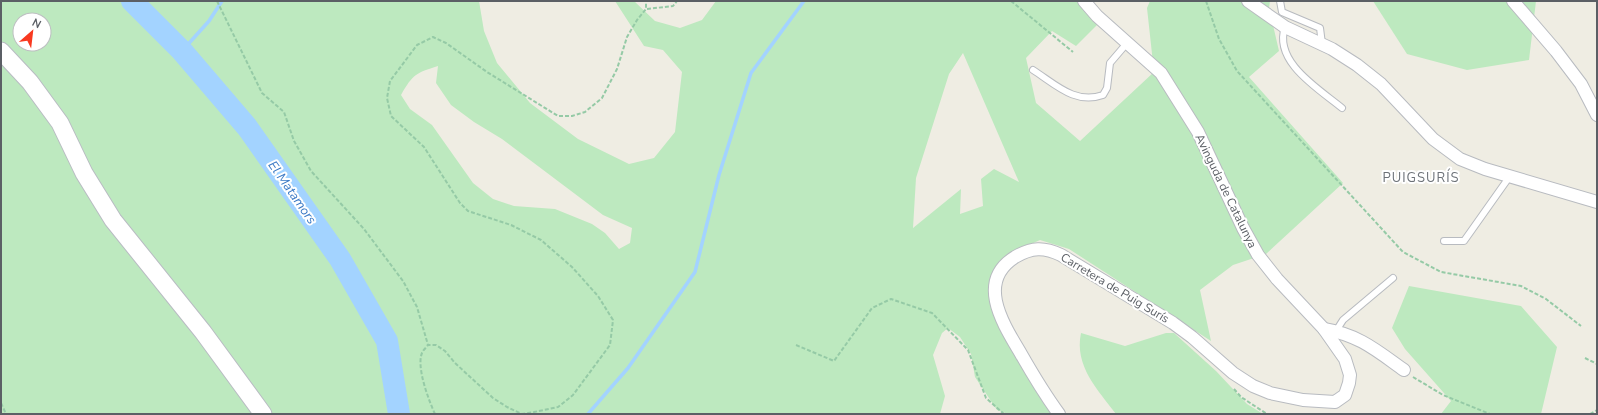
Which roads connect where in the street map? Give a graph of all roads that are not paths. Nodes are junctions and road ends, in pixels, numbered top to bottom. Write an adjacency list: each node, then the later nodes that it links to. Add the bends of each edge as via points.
1 (1084, 1): 6 (street, Avinguda de Catalunya, via 1096,16)
2 (1248, 1): 5 (street)
3 (1280, 1): 7 (lane, via 1282,12 1320,28)
4 (1514, 1): 11 (street, via 1576,78)
5 (1285, 27): 7 (street); 10 (lane, via 1282,35 1287,58 1306,78)
6 (1128, 42): 9 (lane, via 1110,63 1107,88 1103,95 1092,99 1075,97); 16 (street, Avinguda de Catalunya, via 1161,73 1188,114 1258,255)
7 (1322, 44): 12 (street, via 1369,74 1446,149 1471,164)
8 (1, 51): 20 (street, via 30,82 60,123 84,173 113,220 203,332)
9 (1033, 70)
10 (1342, 108)
11 (1597, 115)
12 (1510, 176): 13 (street); 14 (lane, via 1464,241)
13 (1597, 202)
14 (1444, 241)
15 (1393, 278): 17 (lane, via 1343,320)
16 (1324, 330): 17 (street); 19 (street, Avinguda de Catalunya, via 1345,359 1350,375 1348,389 1340,400)
17 (1336, 331): 18 (street, via 1366,343)
18 (1404, 370)
19 (1327, 403): 21 (street, Carretera de Puig Surís, via 1286,397 1253,386 1233,373 1192,337 1151,309 1052,250 1035,248 1012,259 1002,270 995,290 996,306 1004,325)
20 (263, 414)
21 (1059, 414)

